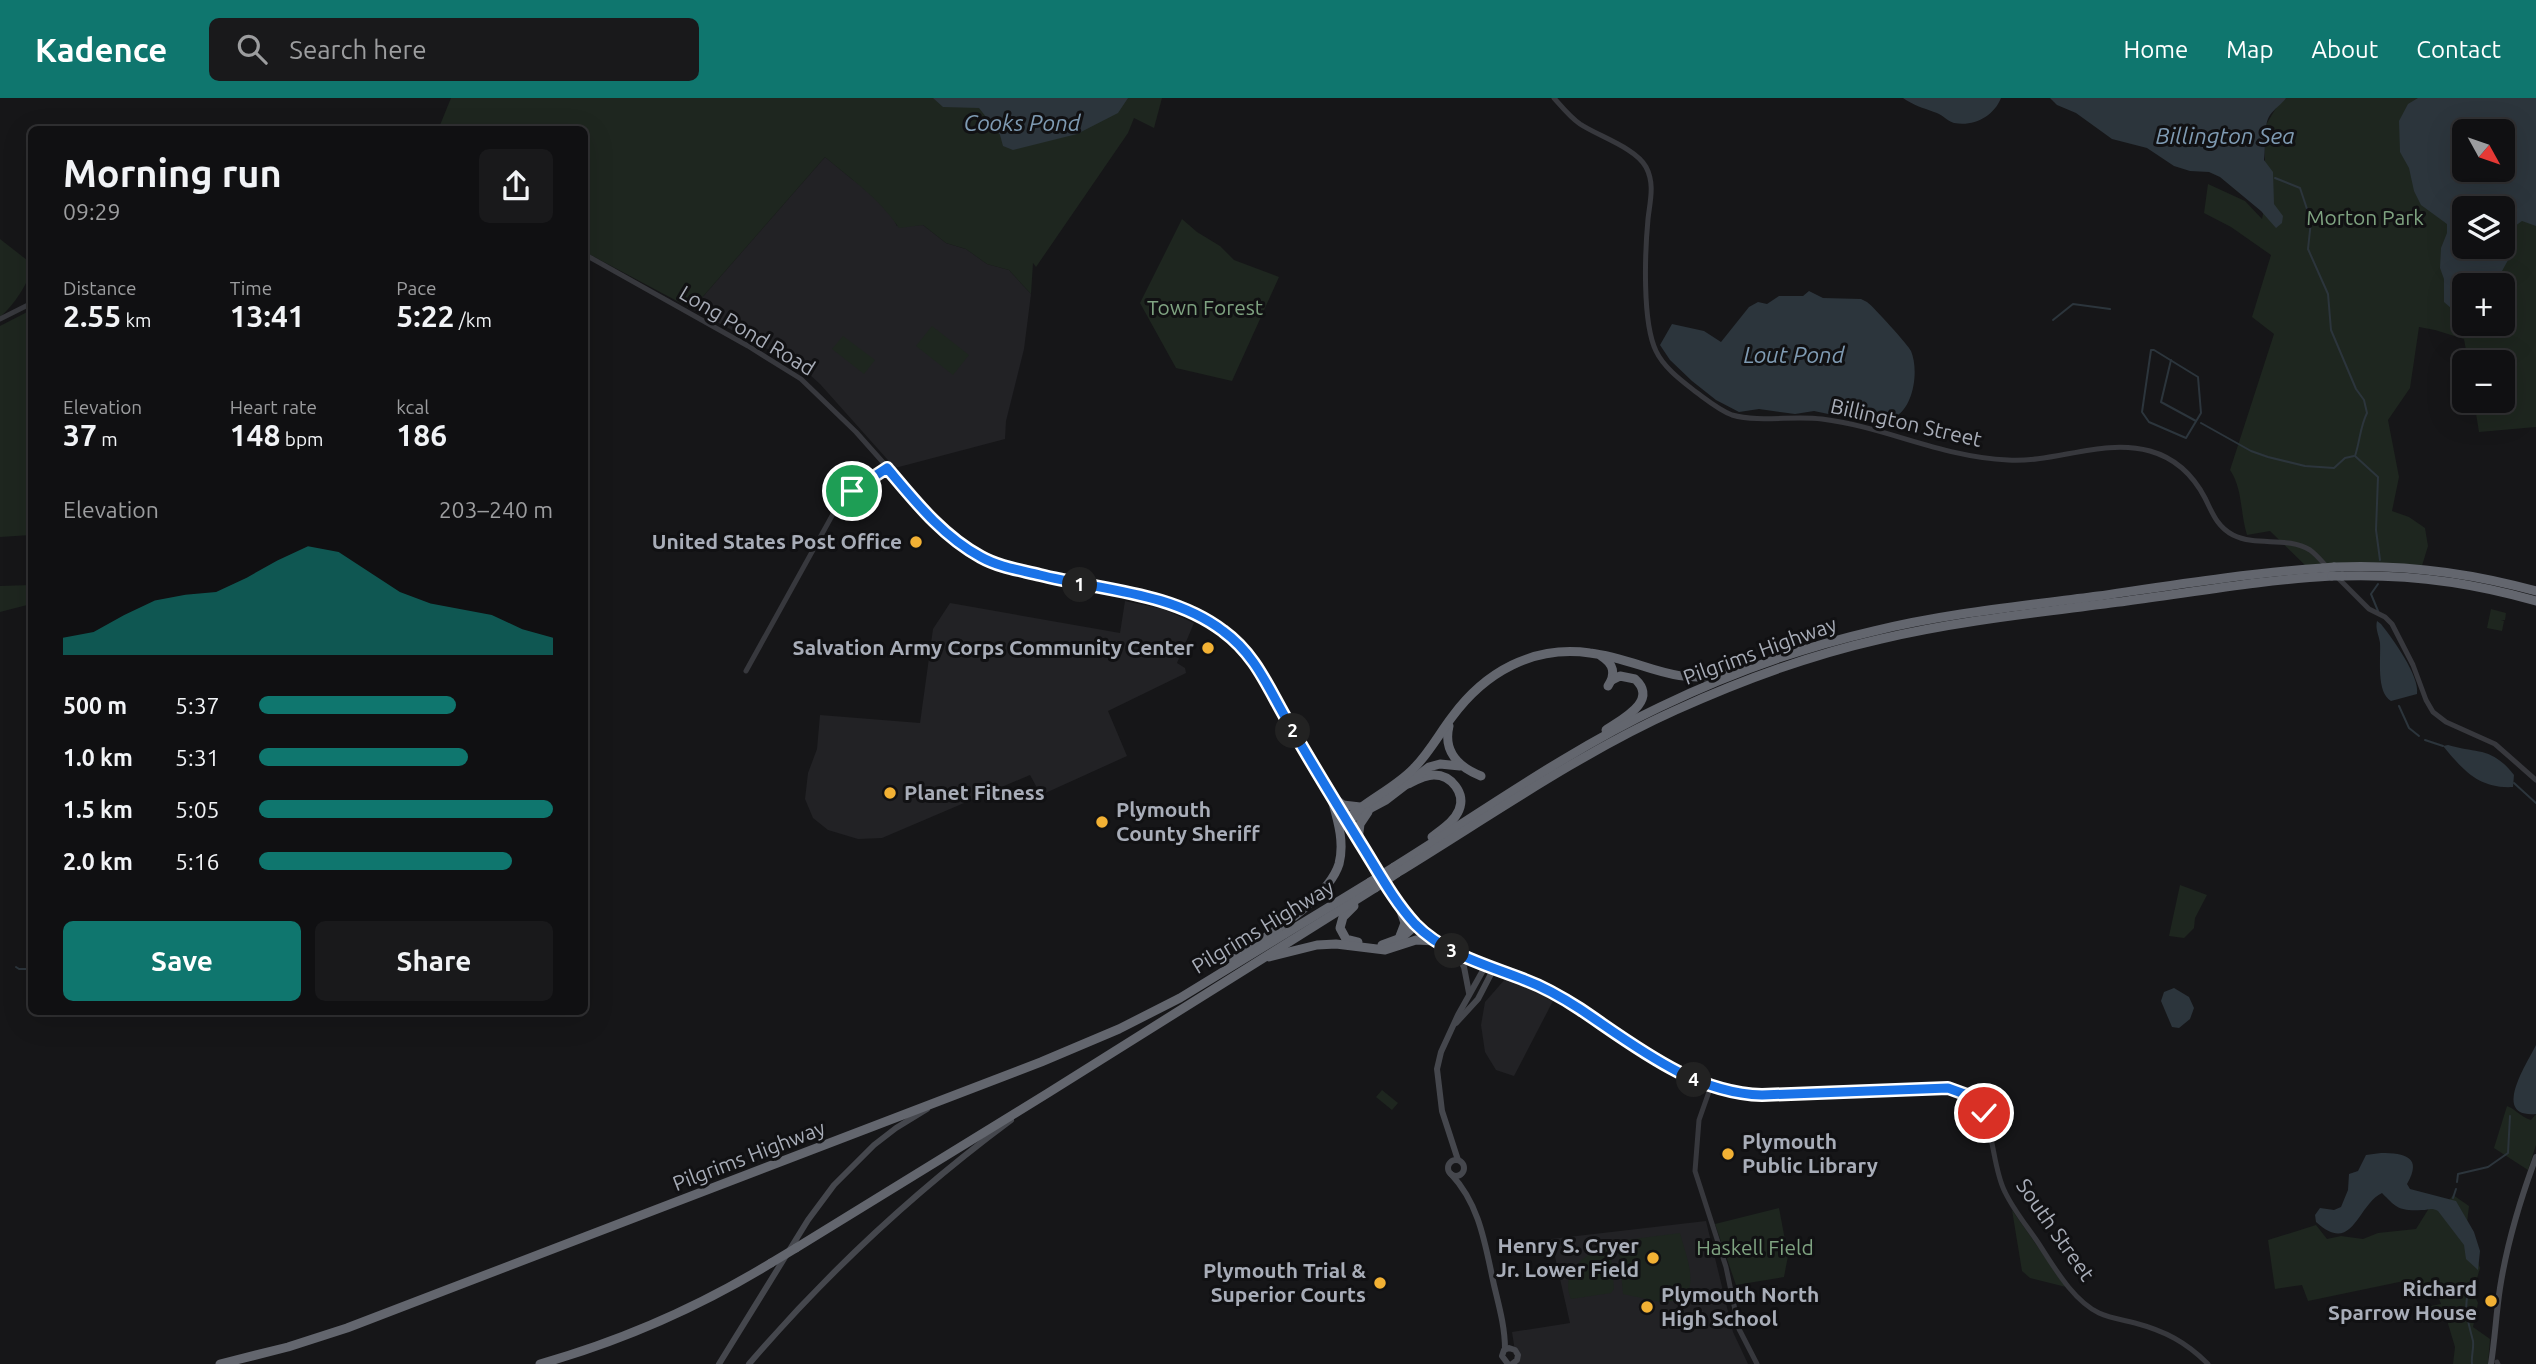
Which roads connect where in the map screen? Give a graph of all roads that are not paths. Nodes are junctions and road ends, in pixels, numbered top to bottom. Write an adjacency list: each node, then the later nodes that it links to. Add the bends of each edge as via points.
1 (1554, 98): 16 (street, Billington Street, via 1580,124 1636,156 1647,169 1652,191 1647,257 1654,344 1671,370 1722,410 1747,417 1822,419 1951,453 1997,460 2119,448 2168,458 2185,470 2228,532 2307,549 2397,632 2433,712 2495,744)
2 (588, 256): 5 (street, Long Pond Road, via 791,372 830,406)
3 (28, 305): 4 (street)
4 (0, 319)
5 (887, 468): 11 (street, via 840,502); 18 (street, Long Pond Road, via 946,533 981,557 1022,572 1167,603 1224,631 1262,672)
6 (2333, 572): 7 (highway, Pilgrims Highway, via 2380,567 2439,572); 8 (highway, bridge, via 2445,582); 10 (highway, Pilgrims Highway, bridge, via 2323,568 2250,575 1934,619 1842,639); 23 (highway, Pilgrims Highway, via 1955,625 1881,638 1798,662 1722,689 1630,733)
7 (2536, 591)
8 (2536, 601)
9 (1593, 653): 10 (highway, via 1662,674 1695,678); 12 (highway, via 1549,653 1516,662 1476,688); 14 (highway, via 1612,665 1610,683 1626,676 1638,681 1643,693 1639,706)
10 (1765, 663): 14 (highway, Pilgrims Highway, via 1651,711)
11 (746, 671)
12 (1454, 715): 13 (highway, via 1447,743); 19 (highway, via 1415,768)
13 (1460, 765): 15 (highway); 17 (highway, via 1433,765)
14 (1545, 772): 22 (highway, Pilgrims Highway)
15 (1480, 776)
16 (2536, 780)
17 (1408, 784): 19 (highway); 22 (highway, via 1426,776 1445,777 1458,791 1461,804 1448,824)
18 (1331, 796): 19 (highway, via 1348,807); 20 (street, Long Pond Road); 34 (highway, via 1341,843 1339,864 1328,886)
19 (1368, 807): 20 (highway); 21 (highway)
20 (1346, 820): 21 (main road, South Street)
21 (1359, 840): 25 (main road, South Street)
22 (1408, 858): 23 (highway, Pilgrims Highway)
23 (1396, 870): 24 (highway, Pilgrims Highway, bridge)
24 (1372, 885): 27 (highway, via 1343,915 1340,930 1353,941 1381,945); 31 (highway, Pilgrims Highway); 34 (highway, Pilgrims Highway)
25 (1399, 905): 26 (main road, South Street); 27 (highway, via 1405,925)
26 (1416, 925): 27 (highway); 28 (main road, South Street); 29 (highway)
27 (1396, 940)
28 (1436, 941): 29 (highway); 30 (main road, South Street)
29 (1410, 942): 31 (highway, via 1385,950 1314,945)
30 (1456, 953): 32 (main road, South Street); 33 (main road, via 1464,967)
31 (1255, 963): 37 (highway, Pilgrims Highway)
32 (1490, 966): 33 (main road); 35 (main road, via 1478,999); 36 (street, South Street, via 1556,995 1679,1073)
33 (1469, 995): 35 (main road)
34 (1180, 998): 38 (highway, Pilgrims Highway, via 1098,1038)
35 (1456, 1023): 40 (main road, via 1436,1072)
36 (1711, 1086): 52 (street, via 1699,1119 1695,1171 1727,1271 1739,1329); 53 (street, South Street, via 1762,1095 1944,1088 1966,1094 1985,1117 2005,1192 2074,1291 2099,1313 2178,1338)
37 (1048, 1093): 48 (highway, Pilgrims Highway, bridge, via 719,1293 656,1322); 50 (main road, via 894,1214)
38 (950, 1097): 47 (highway, Pilgrims Highway, via 360,1324); 49 (main road, via 896,1128 834,1185 807,1220)
39 (2536, 1157): 54 (main road, via 2512,1228 2498,1304)
40 (1455, 1160): 41 (main road, via 1463,1164); 42 (main road, via 1448,1168)
41 (1463, 1171): 42 (main road); 43 (main road)
42 (1451, 1174): 43 (main road)
43 (1465, 1189): 44 (main road, via 1482,1231)
44 (1504, 1330): 45 (main road); 46 (main road)
45 (1505, 1349): 46 (main road); 51 (main road, via 1502,1358)
46 (1514, 1349): 51 (main road, via 1518,1355)
47 (220, 1364)
48 (540, 1364)
49 (719, 1364)
50 (749, 1364)
51 (1510, 1364)
52 (1757, 1364)
53 (2208, 1364)
54 (2494, 1364)

